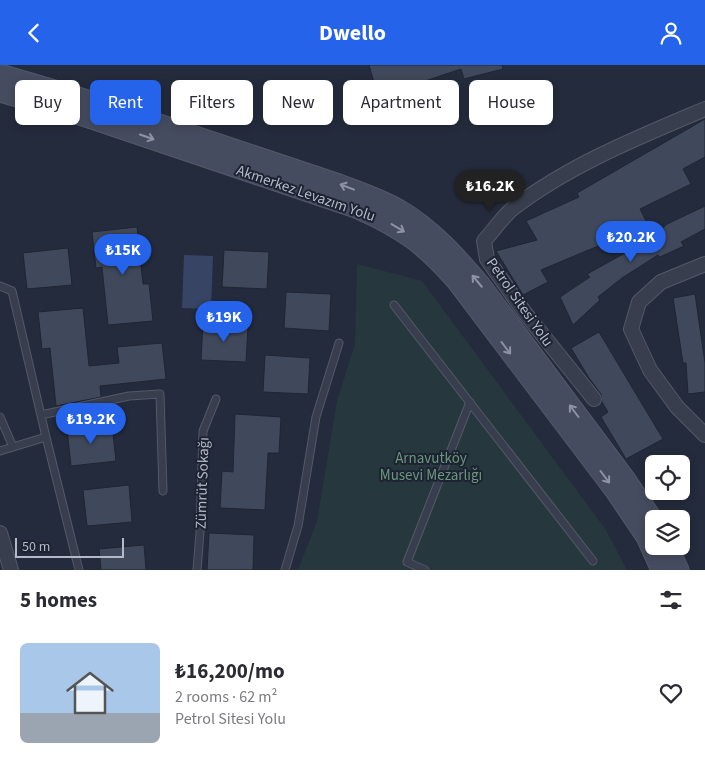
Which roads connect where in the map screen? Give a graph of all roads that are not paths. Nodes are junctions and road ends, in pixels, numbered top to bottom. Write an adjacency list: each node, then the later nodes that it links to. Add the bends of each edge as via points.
1 (0, 75): 18 (main road, Akmerkez Levazım Yolu, one-way to 1, via 480,284 457,257 415,220 379,199 339,184 72,95)
2 (0, 92): 27 (main road, Akmerkez Levazım Yolu, one-way to 27, via 77,114 356,208 385,220 412,237 457,282 615,491 646,537)
3 (705, 109): 9 (street, Petrol Sitesi Yolu, via 634,139 558,178 511,211 484,241 487,259 525,313)
4 (705, 264): 13 (street, via 661,282 639,302 631,329 650,370 677,407)
5 (0, 286): 11 (lane, via 12,291)
6 (394, 305): 10 (lane)
7 (339, 343): 25 (lane, via 316,417 298,526)
8 (216, 399): 24 (lane, Zümrüt Sokağı, via 203,431)
9 (594, 399)
10 (470, 402): 21 (lane); 26 (lane, via 407,562)
11 (41, 415): 14 (lane); 17 (lane, via 129,396 160,394)
12 (0, 417): 15 (lane)
13 (705, 435)
14 (46, 437): 15 (lane); 23 (lane)
15 (13, 447): 16 (lane)
16 (0, 451)
17 (163, 491)
18 (646, 510)
19 (0, 533): 22 (street)
20 (672, 555): 28 (main road)
21 (593, 561)
22 (11, 570)
23 (79, 570)
24 (196, 570)
25 (285, 570)
26 (425, 570)
27 (661, 570)
28 (679, 570)

